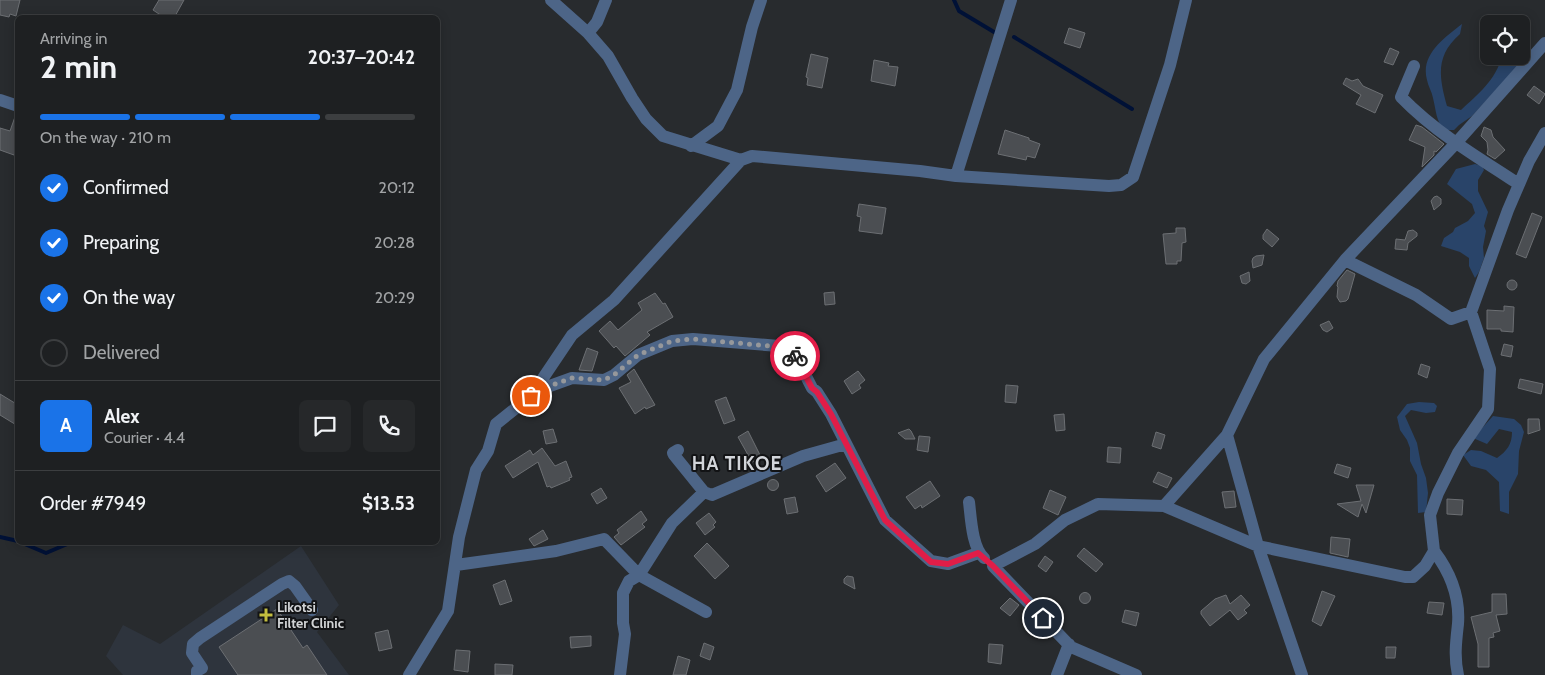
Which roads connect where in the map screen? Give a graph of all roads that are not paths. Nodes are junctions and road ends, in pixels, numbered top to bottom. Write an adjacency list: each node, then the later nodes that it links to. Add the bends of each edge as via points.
1 (550, 0): 6 (street)
2 (606, 0): 6 (street, via 597,22)
3 (761, 0): 13 (street, via 737,90 718,126)
4 (1011, 0): 15 (street)
5 (1186, 0): 15 (street, via 1170,65 1133,177 1121,185 1109,186)
6 (588, 33): 13 (street, via 608,56 646,119 663,136)
7 (1545, 43): 12 (street)
8 (1414, 66): 12 (street, via 1401,97 1418,114)
9 (0, 100): 10 (street)
10 (15, 105)
11 (1545, 133): 16 (street)
12 (1457, 142): 16 (street); 17 (street)
13 (691, 146): 14 (street)
14 (741, 160): 15 (street, via 752,156); 19 (street, via 614,300 572,335)
15 (956, 176)
16 (1519, 184): 18 (street)
17 (1345, 260): 18 (street, via 1416,295 1451,319); 20 (street, via 1264,358)
18 (1471, 312): 27 (street, via 1490,369 1488,410 1458,453 1438,493 1430,515)
19 (531, 396): 21 (street, via 572,378 604,380 638,355 672,341 693,339 791,348); 29 (street, via 496,424 488,451 476,470 459,537)
20 (1227, 435): 25 (street); 26 (street)
21 (846, 444): 23 (street, via 803,456); 28 (street, via 885,520 931,562 948,564)
22 (678, 450): 23 (street, via 674,455)
23 (708, 493): 31 (street, via 672,522)
24 (968, 502): 28 (street)
25 (1164, 506): 26 (street); 30 (street, via 1098,504 1065,520 1035,544)
26 (1258, 546): 27 (street, via 1405,577 1413,577); 40 (street)
27 (1434, 551): 41 (street, via 1444,564 1456,593 1455,662)
28 (978, 553): 30 (street)
29 (456, 565): 31 (street, via 556,551 604,539); 36 (street, via 448,611)
30 (993, 566): 34 (street)
31 (639, 575): 33 (street); 37 (street, via 629,581 623,593 625,634)
32 (312, 610): 35 (street, via 295,586 289,581 282,584 193,644 192,653 202,668)
33 (706, 612)
34 (1068, 644): 38 (street); 39 (street)
35 (197, 675)
36 (409, 675)
37 (620, 675)
38 (1057, 675)
39 (1136, 675)
40 (1302, 675)
41 (1458, 675)

